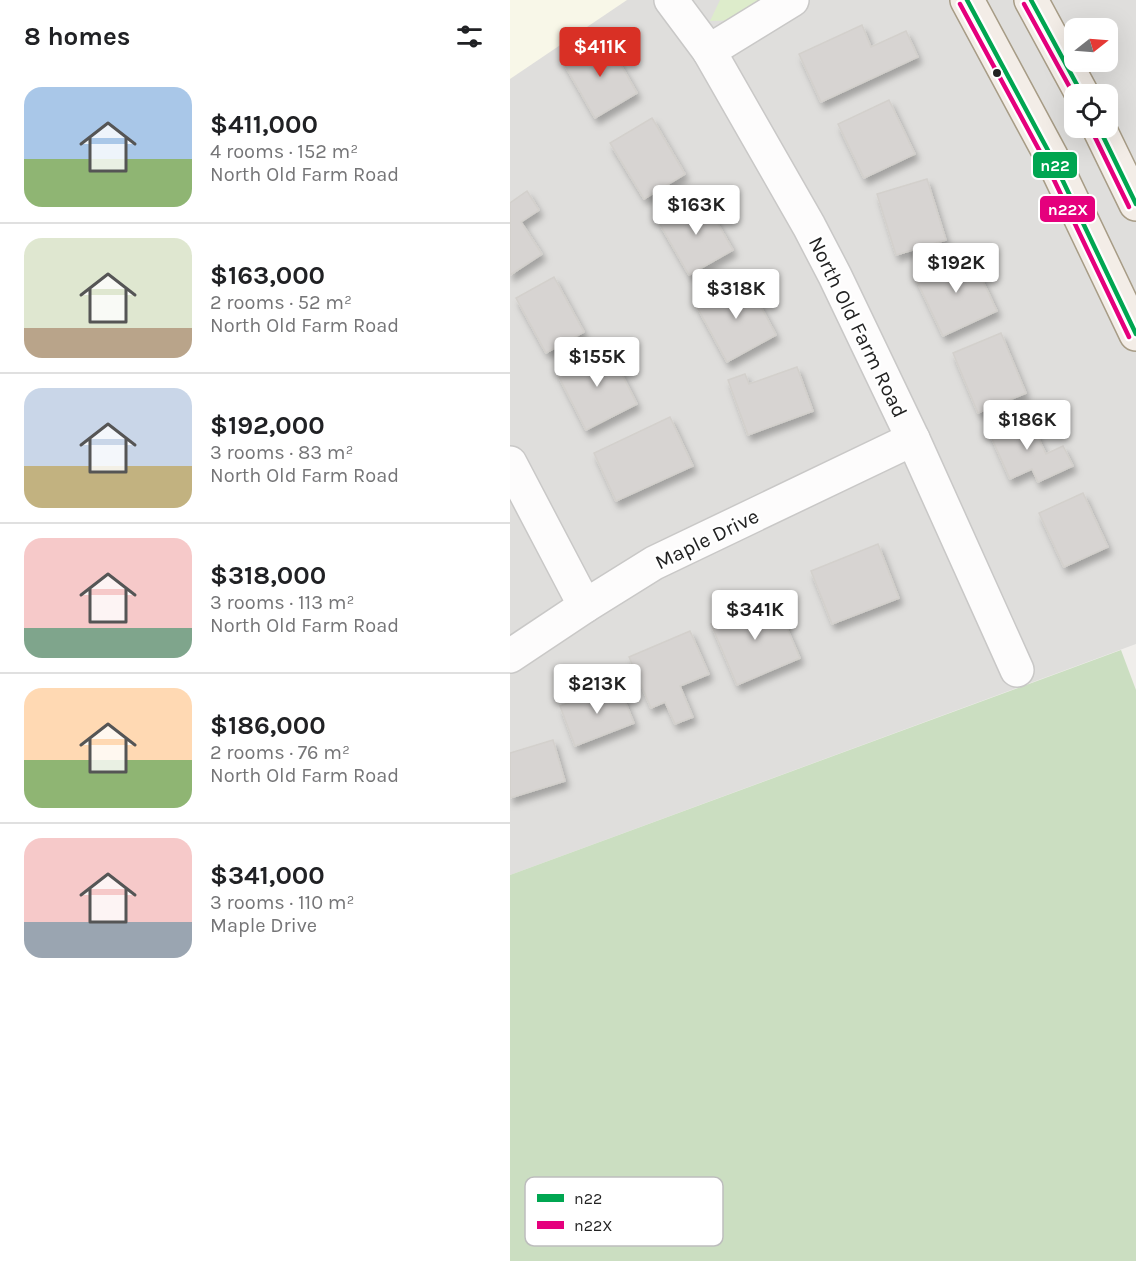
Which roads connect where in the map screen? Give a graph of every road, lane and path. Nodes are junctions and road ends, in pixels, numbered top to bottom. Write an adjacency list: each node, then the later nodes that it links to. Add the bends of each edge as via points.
1 (792, 0): 5 (street)
2 (967, 0): 9 (main road, via 1051,156)
3 (1031, 0): 6 (main road)
4 (680, 3): 5 (street, North Old Farm Road)
5 (708, 51): 10 (street, North Old Farm Road, via 809,226)
6 (1077, 84)
7 (1104, 138): 8 (main road)
8 (1136, 204)
9 (1136, 334)
10 (913, 439): 12 (street, Maple Drive, via 654,564); 14 (street, North Old Farm Road)
11 (510, 463): 12 (street)
12 (585, 606): 13 (street, Maple Drive)
13 (510, 656)
14 (1017, 670)

